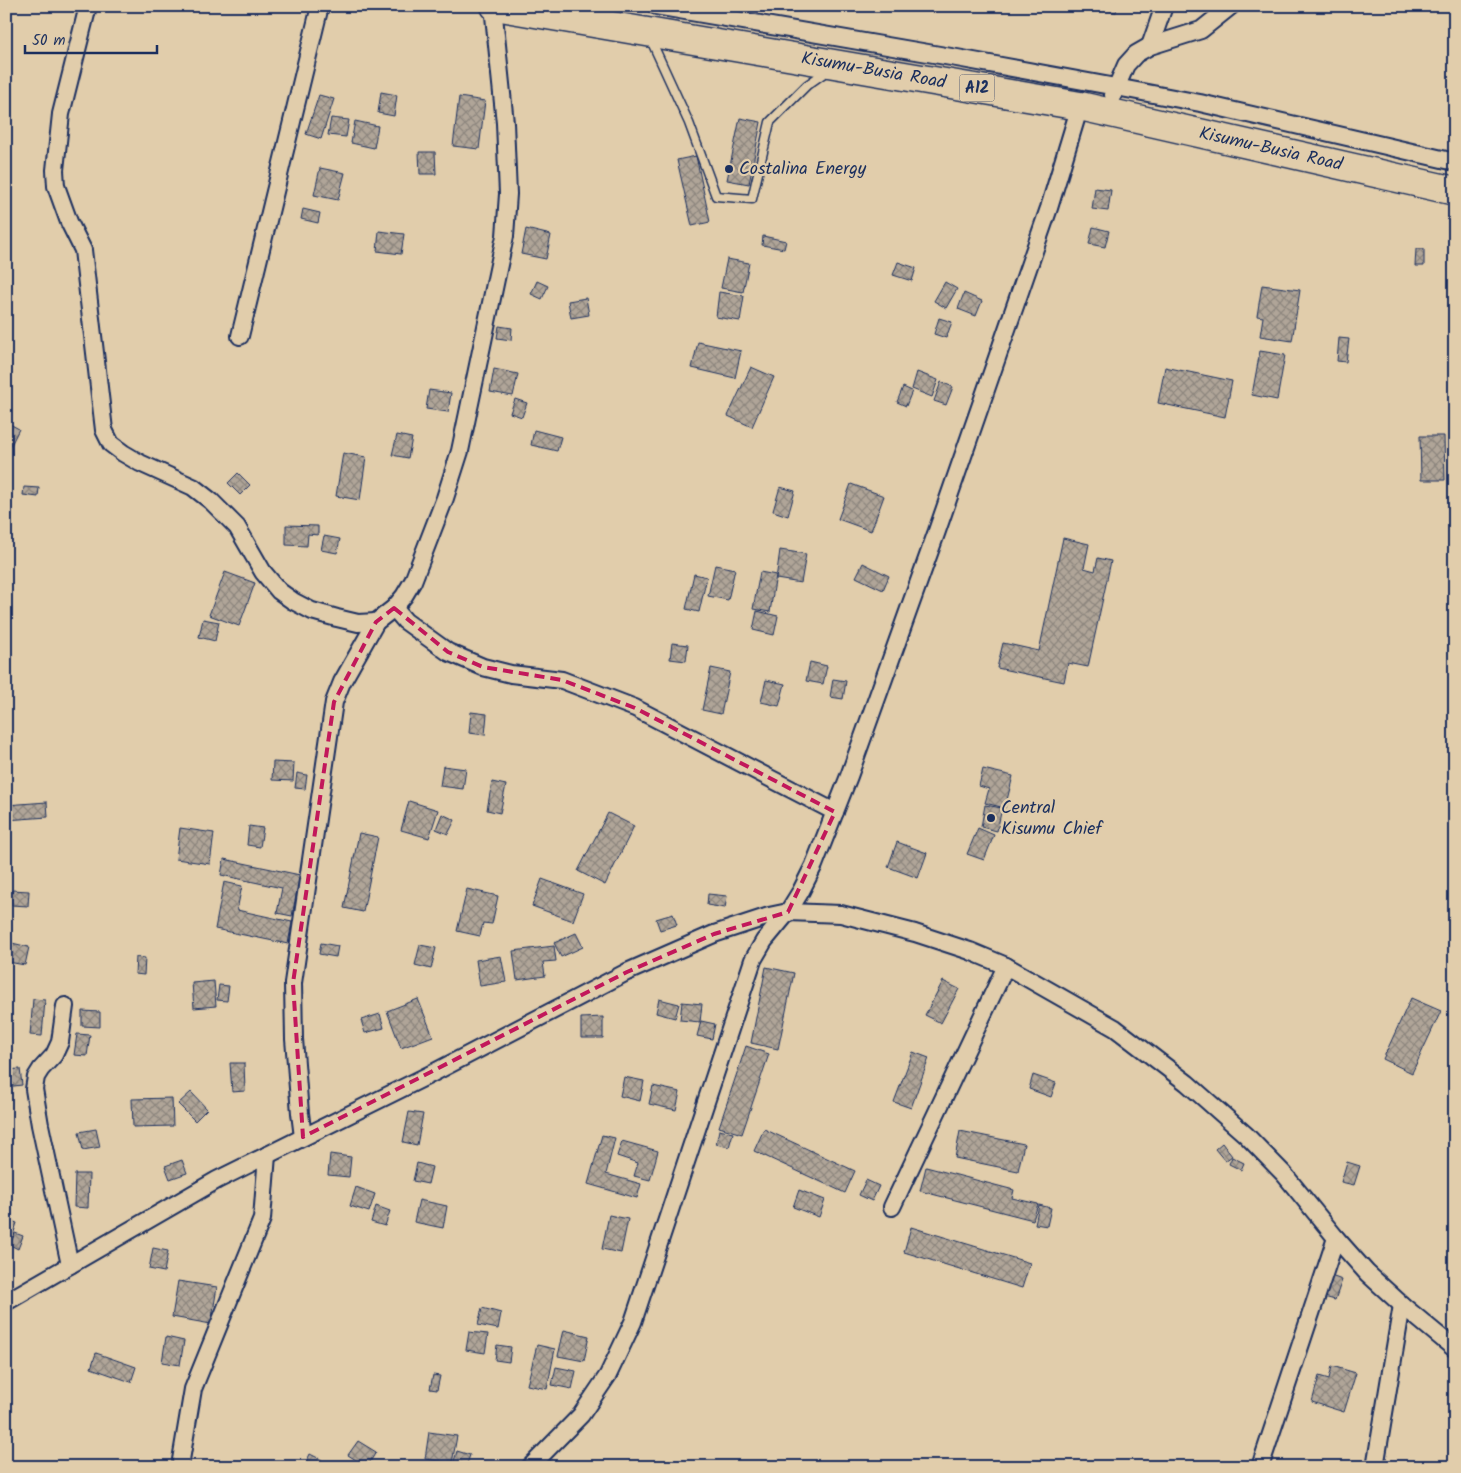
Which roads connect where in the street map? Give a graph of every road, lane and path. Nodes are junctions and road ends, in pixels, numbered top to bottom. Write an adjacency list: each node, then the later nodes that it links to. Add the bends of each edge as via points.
1 (88, 6): 17 (street, via 61,114 55,170 56,186 83,250 104,430 111,444 123,453 192,487 211,501 237,528 279,591 292,601 312,611 344,620)
2 (320, 6): 15 (street)
3 (494, 6): 7 (highway, Kisumu-Busia Road / A12); 16 (street, via 505,123 508,194 505,236 460,451 413,582)
4 (656, 6): 10 (street)
5 (1164, 6): 8 (street)
6 (1231, 6): 8 (street, via 1201,30)
7 (647, 32): 9 (highway, Kisumu-Busia Road / A12); 9 (lane, via 689,123 716,196 752,199 770,122 807,85)
8 (1150, 46): 10 (street, via 1126,65)
9 (837, 64): 11 (highway, Kisumu-Busia Road / A12)
10 (1116, 86): 12 (street); 13 (street)
11 (1080, 106): 12 (highway, Kisumu-Busia Road / A12); 18 (street, via 1049,208 927,560)
12 (1106, 112): 14 (highway, Kisumu-Busia Road / A12)
13 (1455, 162)
14 (1455, 191)
15 (240, 336)
16 (394, 608): 17 (street); 18 (street, via 405,621 448,652 483,667 511,674 562,680 635,708)
17 (376, 622): 22 (street, via 334,702 294,974 294,1039)
18 (835, 812): 19 (street, via 814,865)
19 (788, 912): 20 (street, via 840,914 915,933); 22 (street, via 714,934 627,972); 31 (street, via 764,940 753,960 633,1322 608,1375 581,1415)
20 (1006, 966): 24 (street); 25 (street, via 1115,1028 1186,1083 1259,1148)
21 (65, 1006): 26 (street, via 60,1042 54,1056 36,1077 34,1089)
22 (303, 1137): 23 (street)
23 (267, 1155): 26 (street); 30 (street, via 262,1218 193,1389)
24 (892, 1207)
25 (1336, 1238): 28 (street); 32 (street)
26 (70, 1265): 27 (street)
27 (6, 1302)
28 (1402, 1305): 29 (street); 33 (street)
29 (1455, 1349)
30 (181, 1460)
31 (530, 1467)
32 (1260, 1467)
33 (1375, 1467)

